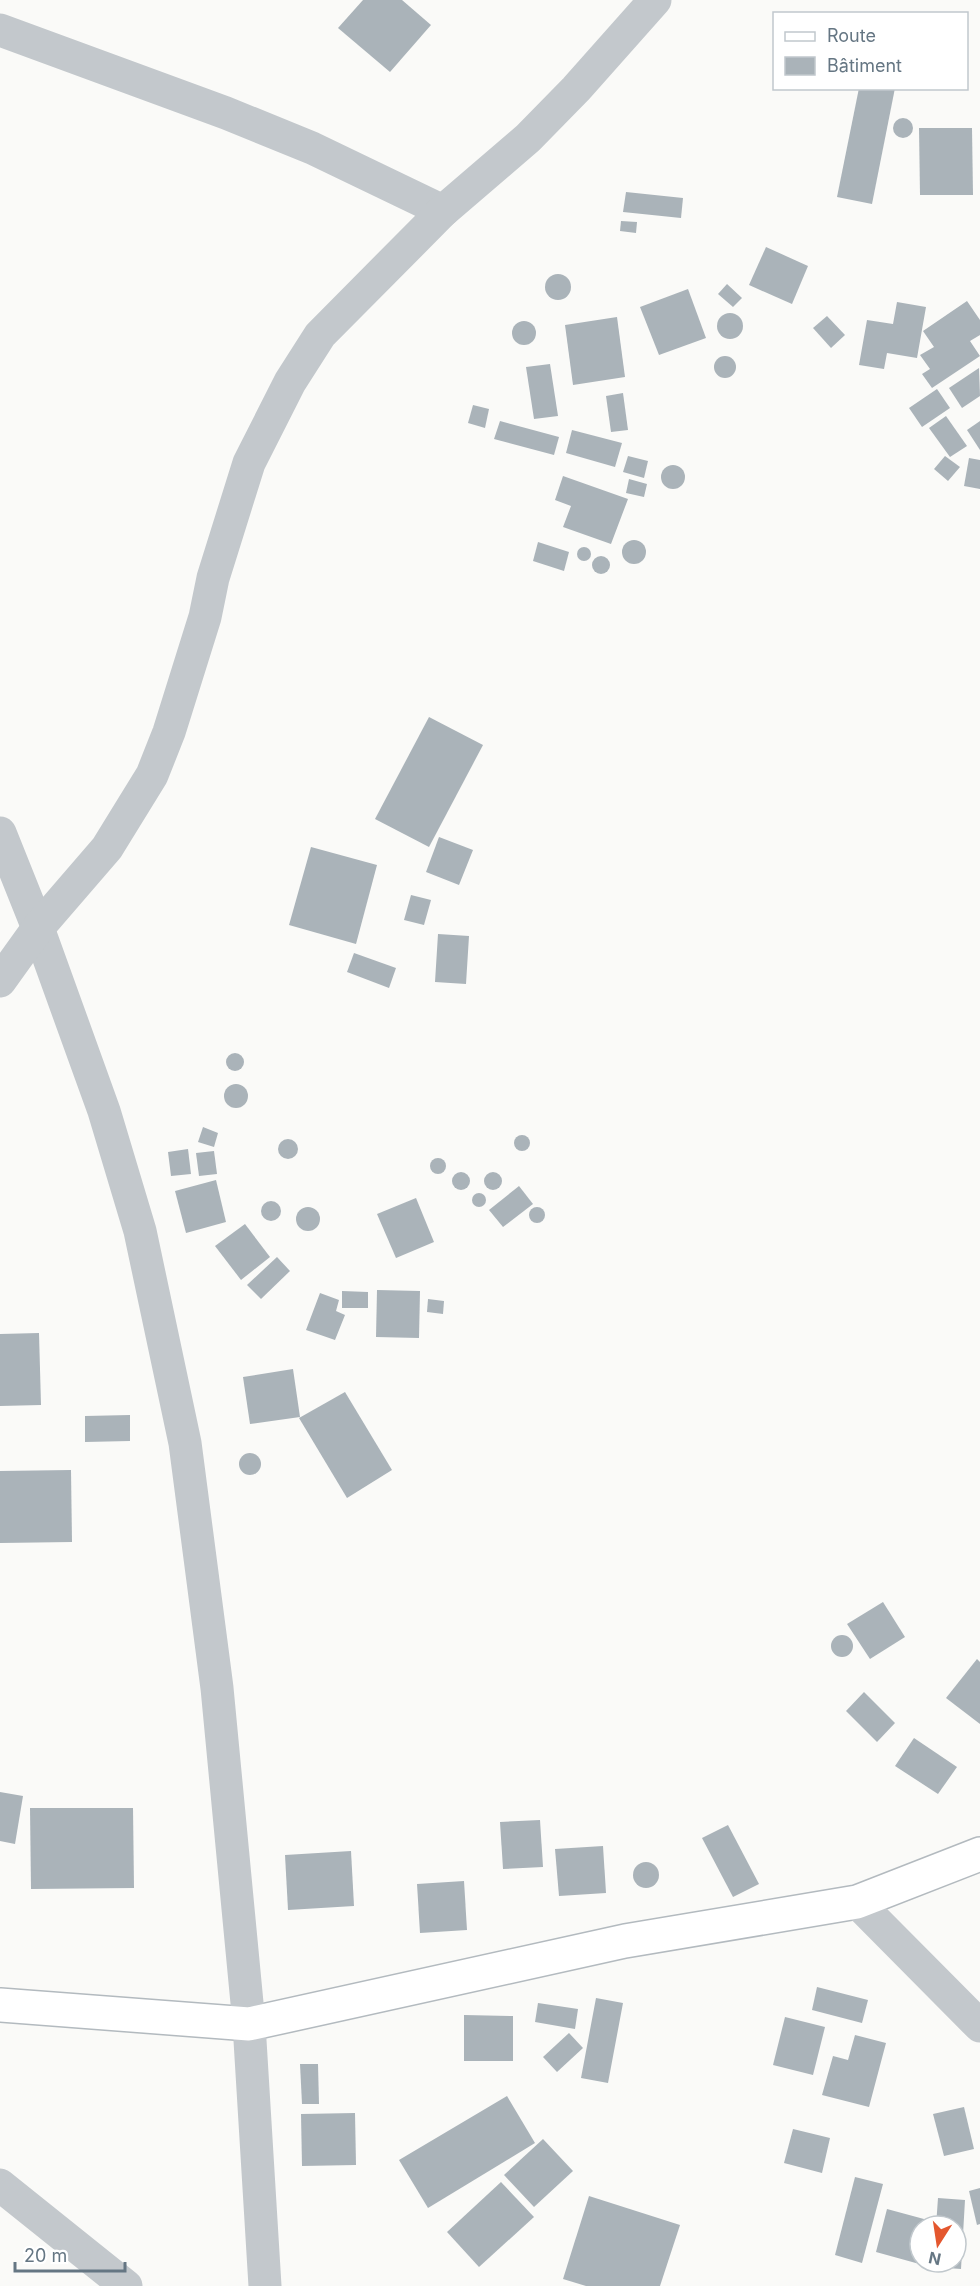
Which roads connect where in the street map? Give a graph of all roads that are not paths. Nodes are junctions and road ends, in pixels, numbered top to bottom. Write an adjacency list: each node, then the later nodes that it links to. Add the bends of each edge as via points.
1 (654, 0): 3 (street, via 528,138)
2 (0, 30): 3 (street, via 301,143)
3 (442, 211): 5 (street, via 320,335 290,382 249,463 213,578 206,617 152,775 107,848)
4 (0, 832): 5 (street)
5 (38, 928): 6 (street); 10 (street, via 104,1111 140,1231 185,1443 217,1688)
6 (0, 981)
7 (980, 1854): 8 (main road)
8 (857, 1902): 10 (main road, via 625,1941); 11 (street)
9 (0, 2005): 10 (main road)
10 (249, 2024): 14 (street)
11 (980, 2026)
12 (0, 2185): 13 (street)
13 (126, 2286)
14 (265, 2286)

